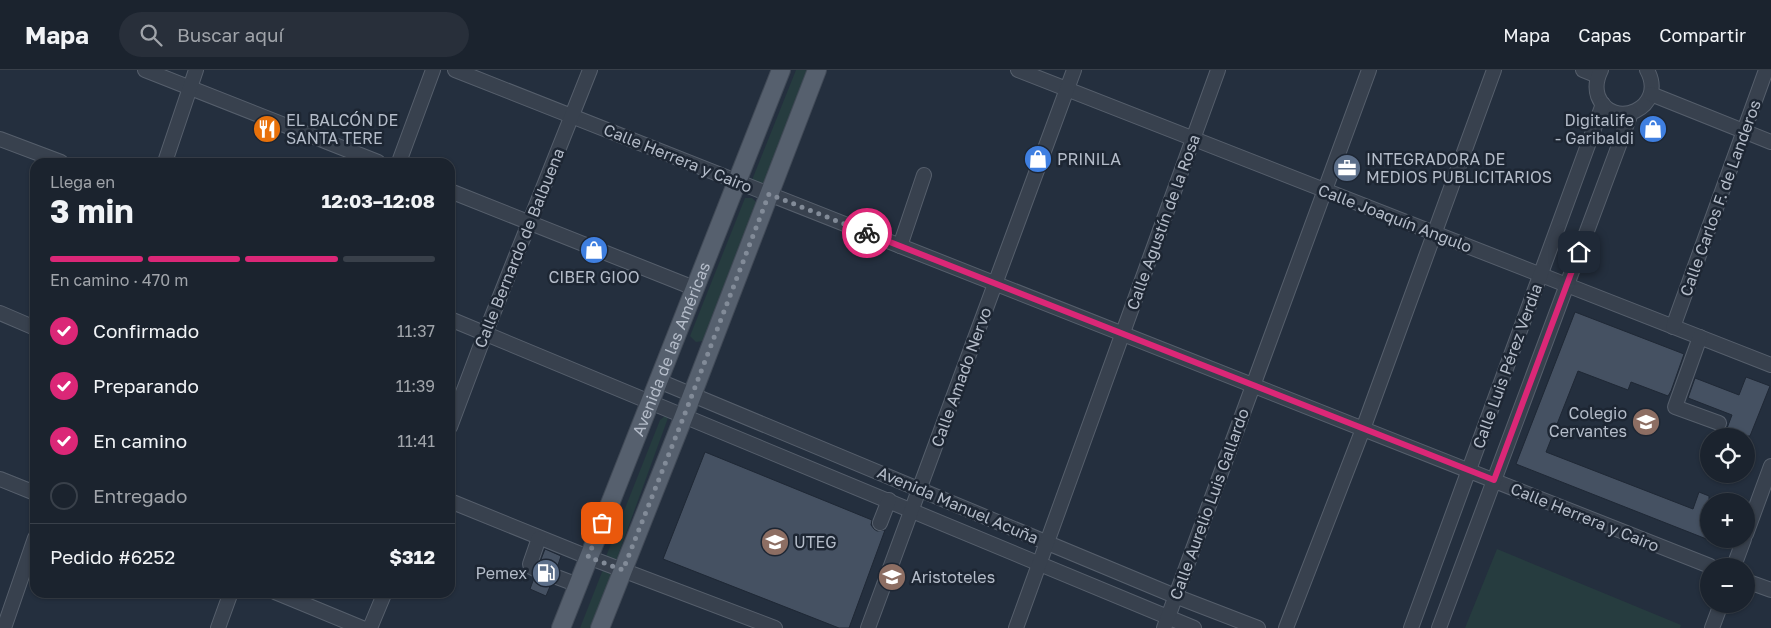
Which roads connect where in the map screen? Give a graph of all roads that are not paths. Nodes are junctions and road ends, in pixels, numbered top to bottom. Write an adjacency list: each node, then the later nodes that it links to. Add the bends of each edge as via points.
1 (144, 70): 17 (street)
2 (196, 70): 17 (street)
3 (434, 70): 30 (street)
4 (456, 70): 22 (street, Calle Herrera y Cairo)
5 (590, 70): 22 (street, Calle Bernardo de Balbuena)
6 (781, 70): 32 (main road, Avenida de las Américas)
7 (817, 70): 35 (main road)
8 (1018, 70): 18 (street, Calle Joaquín Angulo)
9 (1074, 70): 18 (street, Calle Amado Nervo)
10 (1218, 70): 24 (street, Calle Agustín de la Rosa)
11 (1369, 70): 33 (street, Calle Aurelio Luis Gallardo)
12 (1494, 70): 37 (street)
13 (1583, 70): 16 (street)
14 (1647, 70): 19 (street, via 1652,82)
15 (1766, 70): 23 (street, Calle Carlos F. de Landeros)
16 (1600, 73): 20 (street, via 1596,88)
17 (190, 88): 28 (street); 29 (street)
18 (1067, 89): 24 (street, Calle Joaquín Angulo); 40 (street, Calle Amado Nervo)
19 (1651, 94): 21 (street, via 1643,106); 23 (street)
20 (1603, 104): 21 (street, via 1619,113); 39 (street, Calle Luis Pérez Verdia)
21 (1631, 113): 41 (street, Calle Luis Pérez Verdia)
22 (571, 116): 32 (street, Calle Herrera y Cairo); 36 (street, Calle Bernardo de Balbuena)
23 (1744, 131): 26 (street); 46 (street, Calle Carlos F. de Landeros)
24 (1193, 138): 33 (street, Calle Joaquín Angulo); 48 (street, Calle Agustín de la Rosa)
25 (0, 139): 27 (street)
26 (1771, 142)
27 (50, 158)
28 (165, 158)
29 (368, 158)
30 (401, 158)
31 (924, 175): 38 (street)
32 (737, 181): 35 (street, Calle Herrera y Cairo); 42 (main road, Avenida de las Américas)
33 (1325, 190): 37 (street, Calle Joaquín Angulo); 52 (street, Calle Aurelio Luis Gallardo)
34 (455, 193): 36 (street)
35 (769, 194): 38 (street, Calle Herrera y Cairo); 53 (main road)
36 (530, 223): 42 (street); 47 (street, Calle Bernardo de Balbuena)
37 (1434, 233): 39 (street, Calle Joaquín Angulo); 58 (street)
38 (900, 246): 40 (street, Calle Herrera y Cairo)
39 (1541, 275): 41 (street, Calle Joaquín Angulo); 60 (street, Calle Luis Pérez Verdia)
40 (995, 284): 48 (street, Calle Herrera y Cairo); 63 (street, Calle Amado Nervo)
41 (1567, 285): 46 (street, Calle Joaquín Angulo); 62 (street, Calle Luis Pérez Verdia)
42 (694, 288): 51 (main road, Avenida de las Américas)
43 (0, 313): 45 (street)
44 (455, 321): 47 (street, Avenida Manuel Acuña)
45 (30, 326)
46 (1673, 327): 49 (street, Calle Joaquín Angulo)
47 (485, 334): 54 (street, Avenida Manuel Acuña); 55 (street, Calle Bernardo de Balbuena)
48 (1123, 334): 52 (street, Calle Herrera y Cairo); 71 (street, Calle Agustín de la Rosa)
49 (1700, 337): 50 (street, Calle Joaquín Angulo); 57 (street, via 1676,406)
50 (1771, 365)
51 (659, 381): 53 (street, Avenida Manuel Acuña); 54 (main road, Avenida de las Américas)
52 (1253, 386): 58 (street, Calle Herrera y Cairo); 82 (street, Calle Aurelio Luis Gallardo)
53 (692, 394): 56 (main road); 63 (street, Avenida Manuel Acuña)
54 (651, 402): 56 (street, Avenida Manuel Acuña); 73 (main road, Avenida de las Américas)
55 (455, 415)
56 (684, 416): 65 (street, Avenida Manuel Acuña); 77 (main road)
57 (1719, 423)
58 (1363, 429): 60 (street, Calle Herrera y Cairo); 99 (street)
59 (1771, 466): 68 (street)
60 (1469, 471): 62 (street, Calle Herrera y Cairo); 100 (street, Calle Luis Pérez Verdia)
61 (0, 478): 64 (street)
62 (1494, 480): 75 (street, Calle Herrera y Cairo); 101 (street, Calle Luis Pérez Verdia)
63 (920, 488): 67 (street, Calle Amado Nervo); 71 (street, Avenida Manuel Acuña)
64 (30, 491)
65 (888, 500): 67 (street, Avenida Manuel Acuña); 69 (street)
66 (455, 503): 70 (street)
67 (912, 510): 74 (street, Avenida Manuel Acuña); 95 (street, Calle Amado Nervo)
68 (1755, 510)
69 (880, 523)
70 (540, 538): 73 (street); 76 (street, via 530,564)
71 (1048, 542): 74 (street, Calle Agustín de la Rosa); 82 (street, Avenida Manuel Acuña)
72 (30, 553): 88 (street)
73 (588, 557): 77 (street); 80 (main road, Avenida de las Américas)
74 (1040, 562): 87 (street, Avenida Manuel Acuña); 96 (street, Calle Agustín de la Rosa)
75 (1700, 562)
76 (538, 570)
77 (623, 570): 93 (main road); 94 (street)
78 (554, 576): 80 (street)
79 (1755, 584): 81 (street)
80 (578, 585): 92 (main road, Avenida de las Américas)
81 (1771, 590)
82 (1175, 596): 87 (street, Calle Aurelio Luis Gallardo); 98 (street, Avenida Manuel Acuña)
83 (230, 598): 89 (street)
84 (290, 598): 90 (street)
85 (382, 598): 91 (street)
86 (1718, 613): 102 (street)
87 (1166, 623): 97 (street, Avenida Manuel Acuña)
88 (4, 628)
89 (218, 628)
90 (362, 628)
91 (370, 628)
92 (561, 628)
93 (600, 628)
94 (775, 628)
95 (868, 628)
96 (1016, 628)
97 (1194, 628)
98 (1258, 628)
99 (1286, 628)
100 (1412, 628)
101 (1439, 628)
102 (1712, 628)

